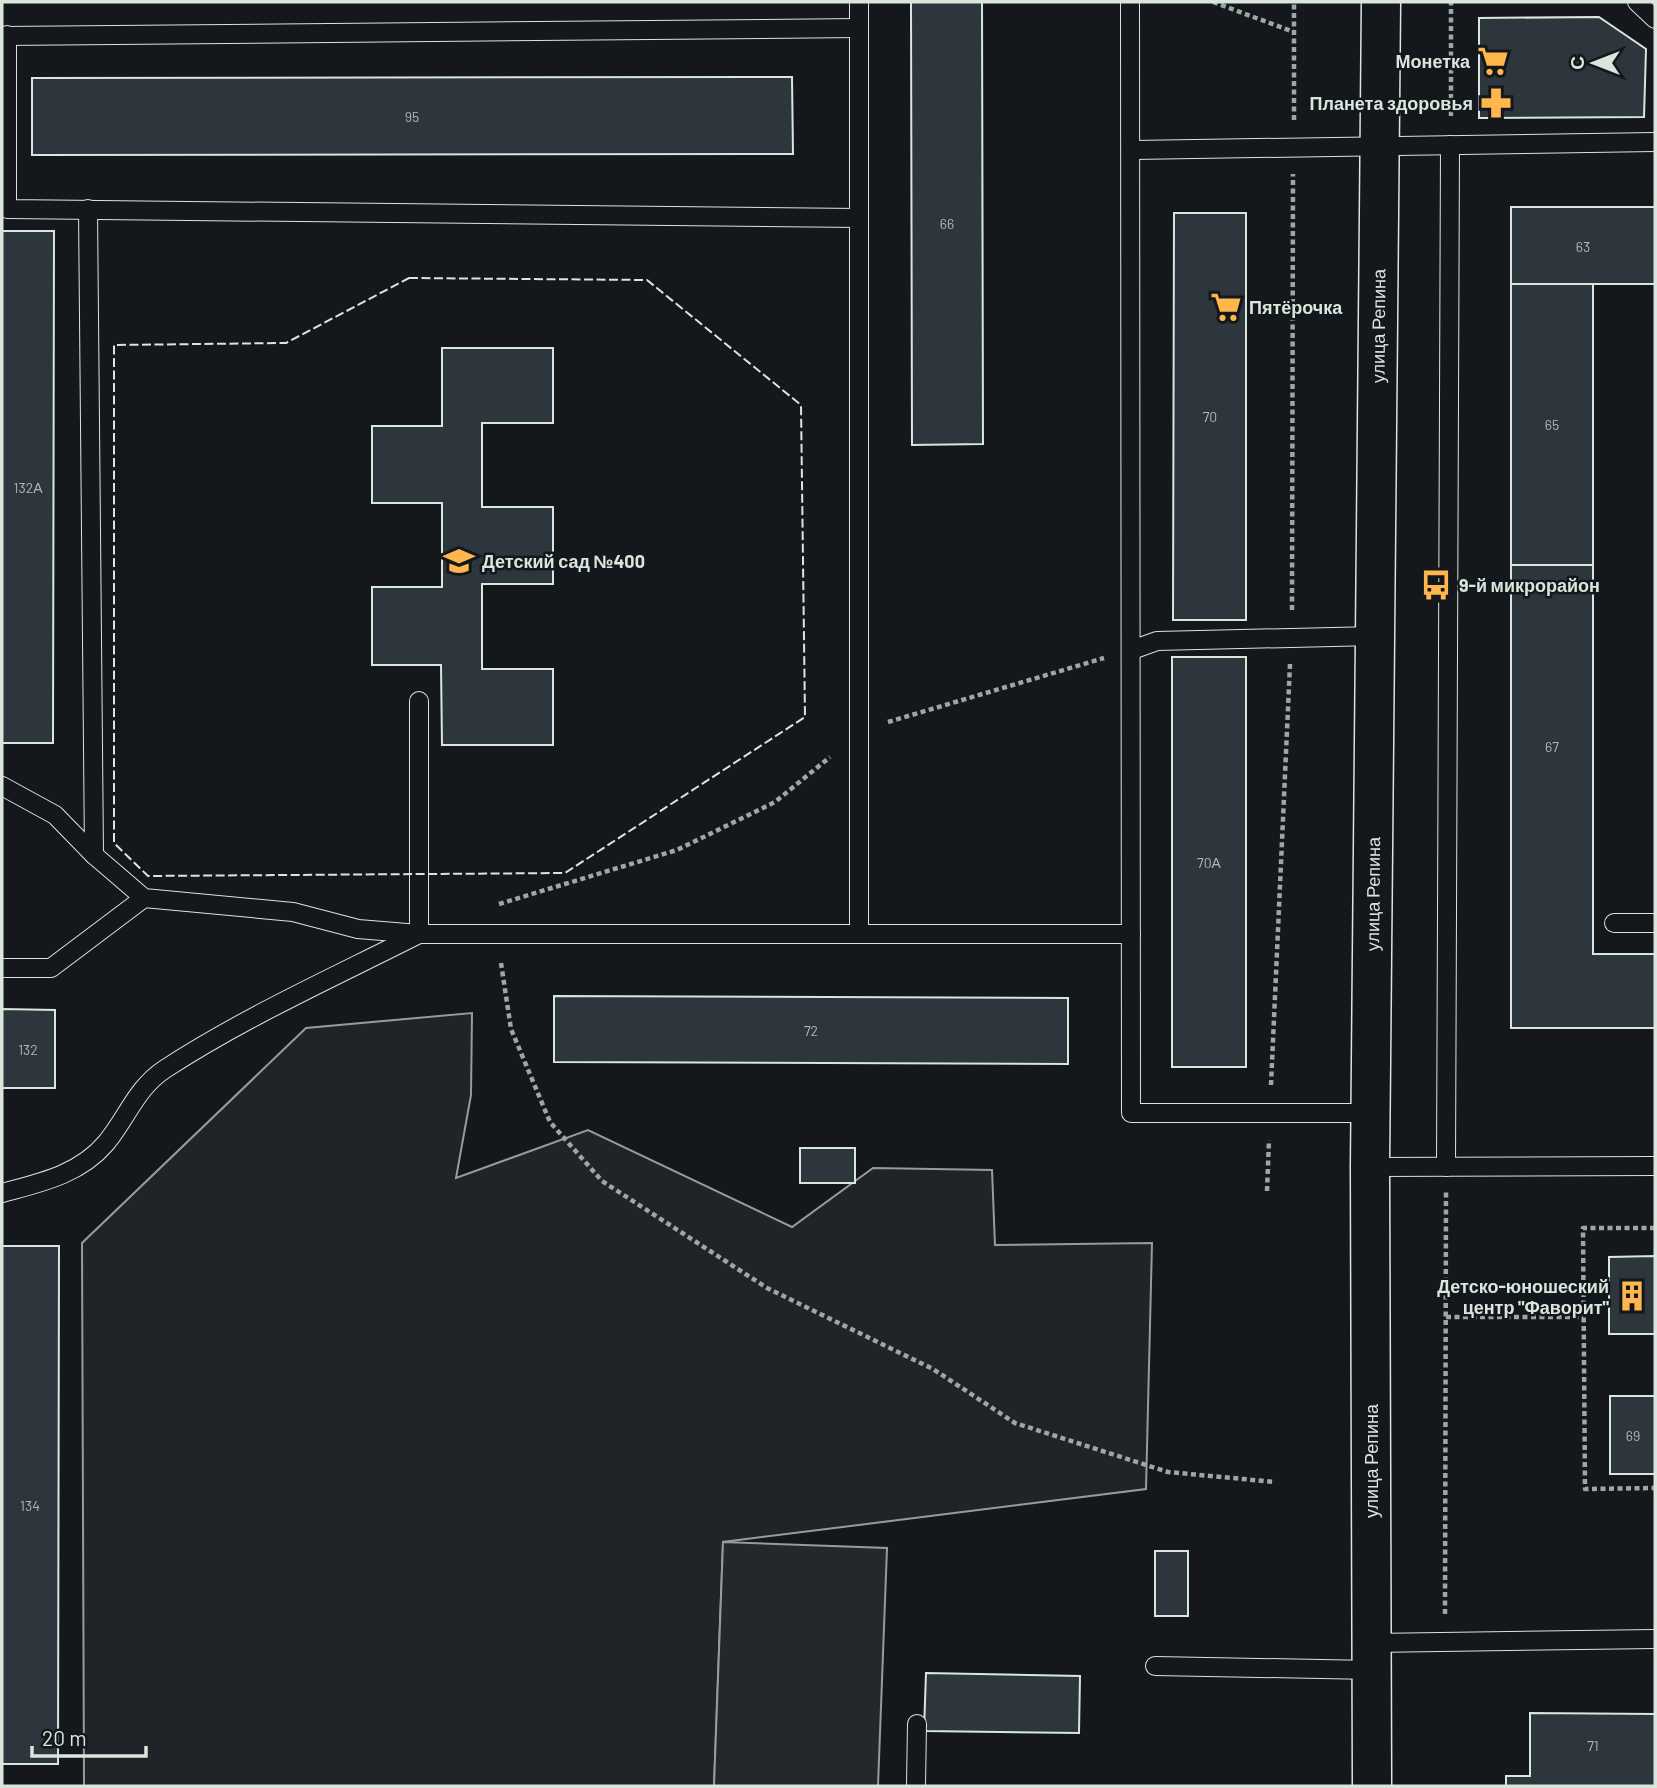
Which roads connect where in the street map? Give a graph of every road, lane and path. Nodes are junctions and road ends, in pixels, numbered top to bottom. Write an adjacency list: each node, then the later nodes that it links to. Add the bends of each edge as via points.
1 (859, 2): 9 (lane)
2 (1130, 2): 16 (lane)
3 (1213, 2): 10 (path)
4 (1294, 2): 10 (path)
5 (1381, 2): 13 (street, улица Репина)
6 (1451, 2): 14 (path)
7 (1637, 2): 8 (lane)
8 (1655, 19)
9 (859, 28): 11 (lane); 18 (lane)
10 (1294, 32): 15 (path)
11 (4, 36): 17 (lane, via 7,209)
12 (1655, 142): 14 (lane)
13 (1380, 145): 14 (lane); 15 (lane); 20 (street, улица Репина)
14 (1450, 145): 39 (lane)
15 (1294, 147): 16 (lane); 19 (path)
16 (1133, 150): 21 (lane)
17 (88, 209): 18 (lane); 25 (lane)
18 (859, 218): 23 (lane)
19 (1292, 636): 20 (lane); 21 (lane, via 1157,641); 36 (path)
20 (1375, 636): 35 (street, улица Репина)
21 (1132, 650): 23 (path); 33 (lane)
22 (419, 701): 30 (lane)
23 (859, 734): 27 (path, via 775,802 677,850); 32 (lane)
24 (2, 786): 25 (lane, via 55,815)
25 (94, 855): 26 (lane)
26 (144, 898): 30 (lane, via 293,912 358,929); 34 (lane, via 51,968)
27 (489, 906)
28 (1615, 923): 29 (lane)
29 (1655, 923)
30 (419, 934): 31 (lane); 41 (lane, via 256,1016 162,1070 134,1098 105,1144 60,1178)
31 (496, 934): 32 (lane); 45 (path, via 511,1029 550,1122 601,1181 767,1288 933,1369 1015,1423 1168,1472)
32 (859, 934): 33 (lane)
33 (1131, 934): 36 (lane, via 1131,1113)
34 (2, 968)
35 (1371, 1113): 36 (lane); 38 (street, улица Репина)
36 (1269, 1114): 40 (path)
37 (1655, 1166): 39 (lane)
38 (1370, 1167): 39 (lane); 49 (street, улица Репина)
39 (1446, 1167): 43 (path)
40 (1268, 1191)
41 (2, 1193)
42 (1655, 1228): 44 (path, via 1583,1228)
43 (1446, 1317): 44 (path); 48 (path)
44 (1583, 1317): 46 (path, via 1585,1489)
45 (1275, 1482)
46 (1655, 1488)
47 (1655, 1639): 48 (lane)
48 (1444, 1642): 49 (lane)
49 (1372, 1657): 50 (lane); 53 (street, улица Репина)
50 (1155, 1666)
51 (917, 1724): 52 (lane)
52 (916, 1786)
53 (1372, 1786)

